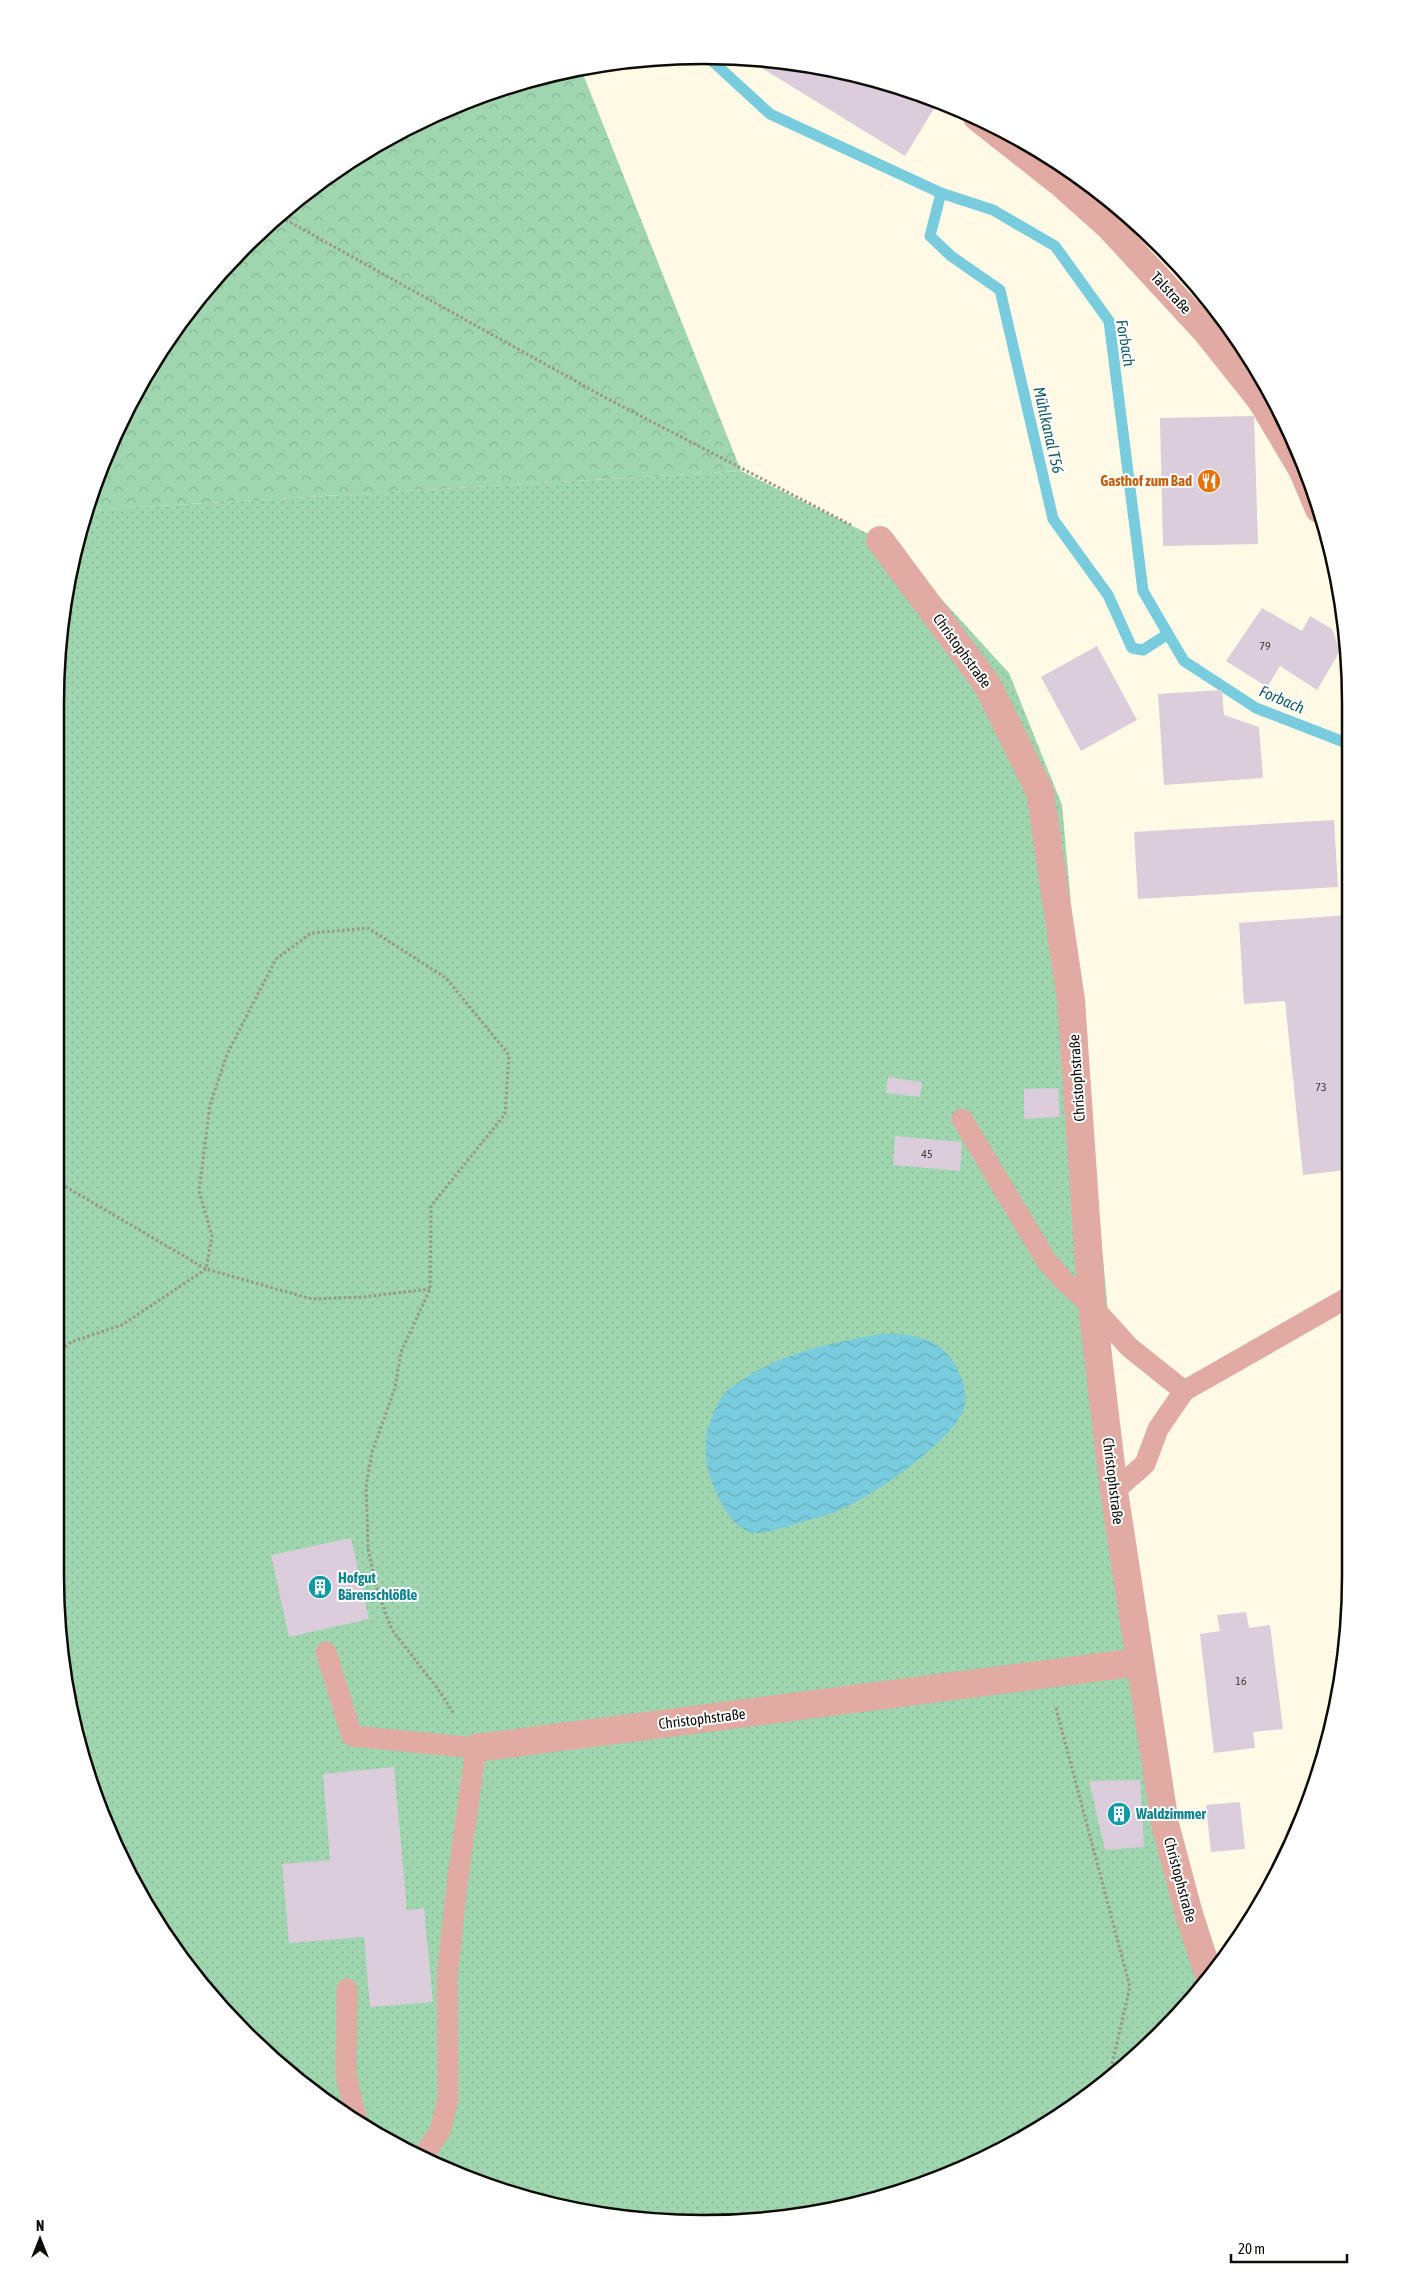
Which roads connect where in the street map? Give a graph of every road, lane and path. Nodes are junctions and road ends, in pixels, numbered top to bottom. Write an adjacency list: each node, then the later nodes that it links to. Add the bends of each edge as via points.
1 (1007, 141): 3 (street, Talstraße, via 1109,226 1206,331 1261,400)
2 (285, 219): 4 (path, via 606,398)
3 (1288, 446)
4 (880, 540): 10 (street, Christophstraße, via 987,684 1040,792 1071,1000)
5 (962, 1119): 10 (lane, via 1046,1260)
6 (64, 1186): 7 (path)
7 (206, 1269): 8 (path, via 312,1299); 8 (path, via 212,1236 199,1191 202,1156 210,1105 227,1054 276,959 311,933 368,928 446,978 509,1055 505,1114 431,1206); 11 (path, via 122,1325 71,1342)
8 (430, 1289): 17 (path, via 400,1352 395,1388 372,1452 366,1487 368,1548 377,1590 392,1630 438,1689)
9 (1342, 1301): 12 (lane)
10 (1092, 1306): 12 (lane, via 1129,1347); 13 (street, Christophstraße)
11 (64, 1348)
12 (1184, 1391): 13 (lane, via 1158,1429 1145,1464)
13 (1114, 1491): 15 (street, Christophstraße)
14 (326, 1652): 17 (lane, Christophstraße, via 352,1736)
15 (1139, 1662): 16 (street, Christophstraße); 18 (street, Christophstraße, via 1165,1824)
16 (1046, 1674): 17 (street, Christophstraße); 20 (path, via 1130,1987)
17 (476, 1748): 22 (lane, via 448,1978 448,2099 440,2131)
18 (1207, 1969)
19 (347, 1989): 21 (lane, via 346,2076)
20 (1111, 2067)
21 (355, 2112)
22 (426, 2152)

